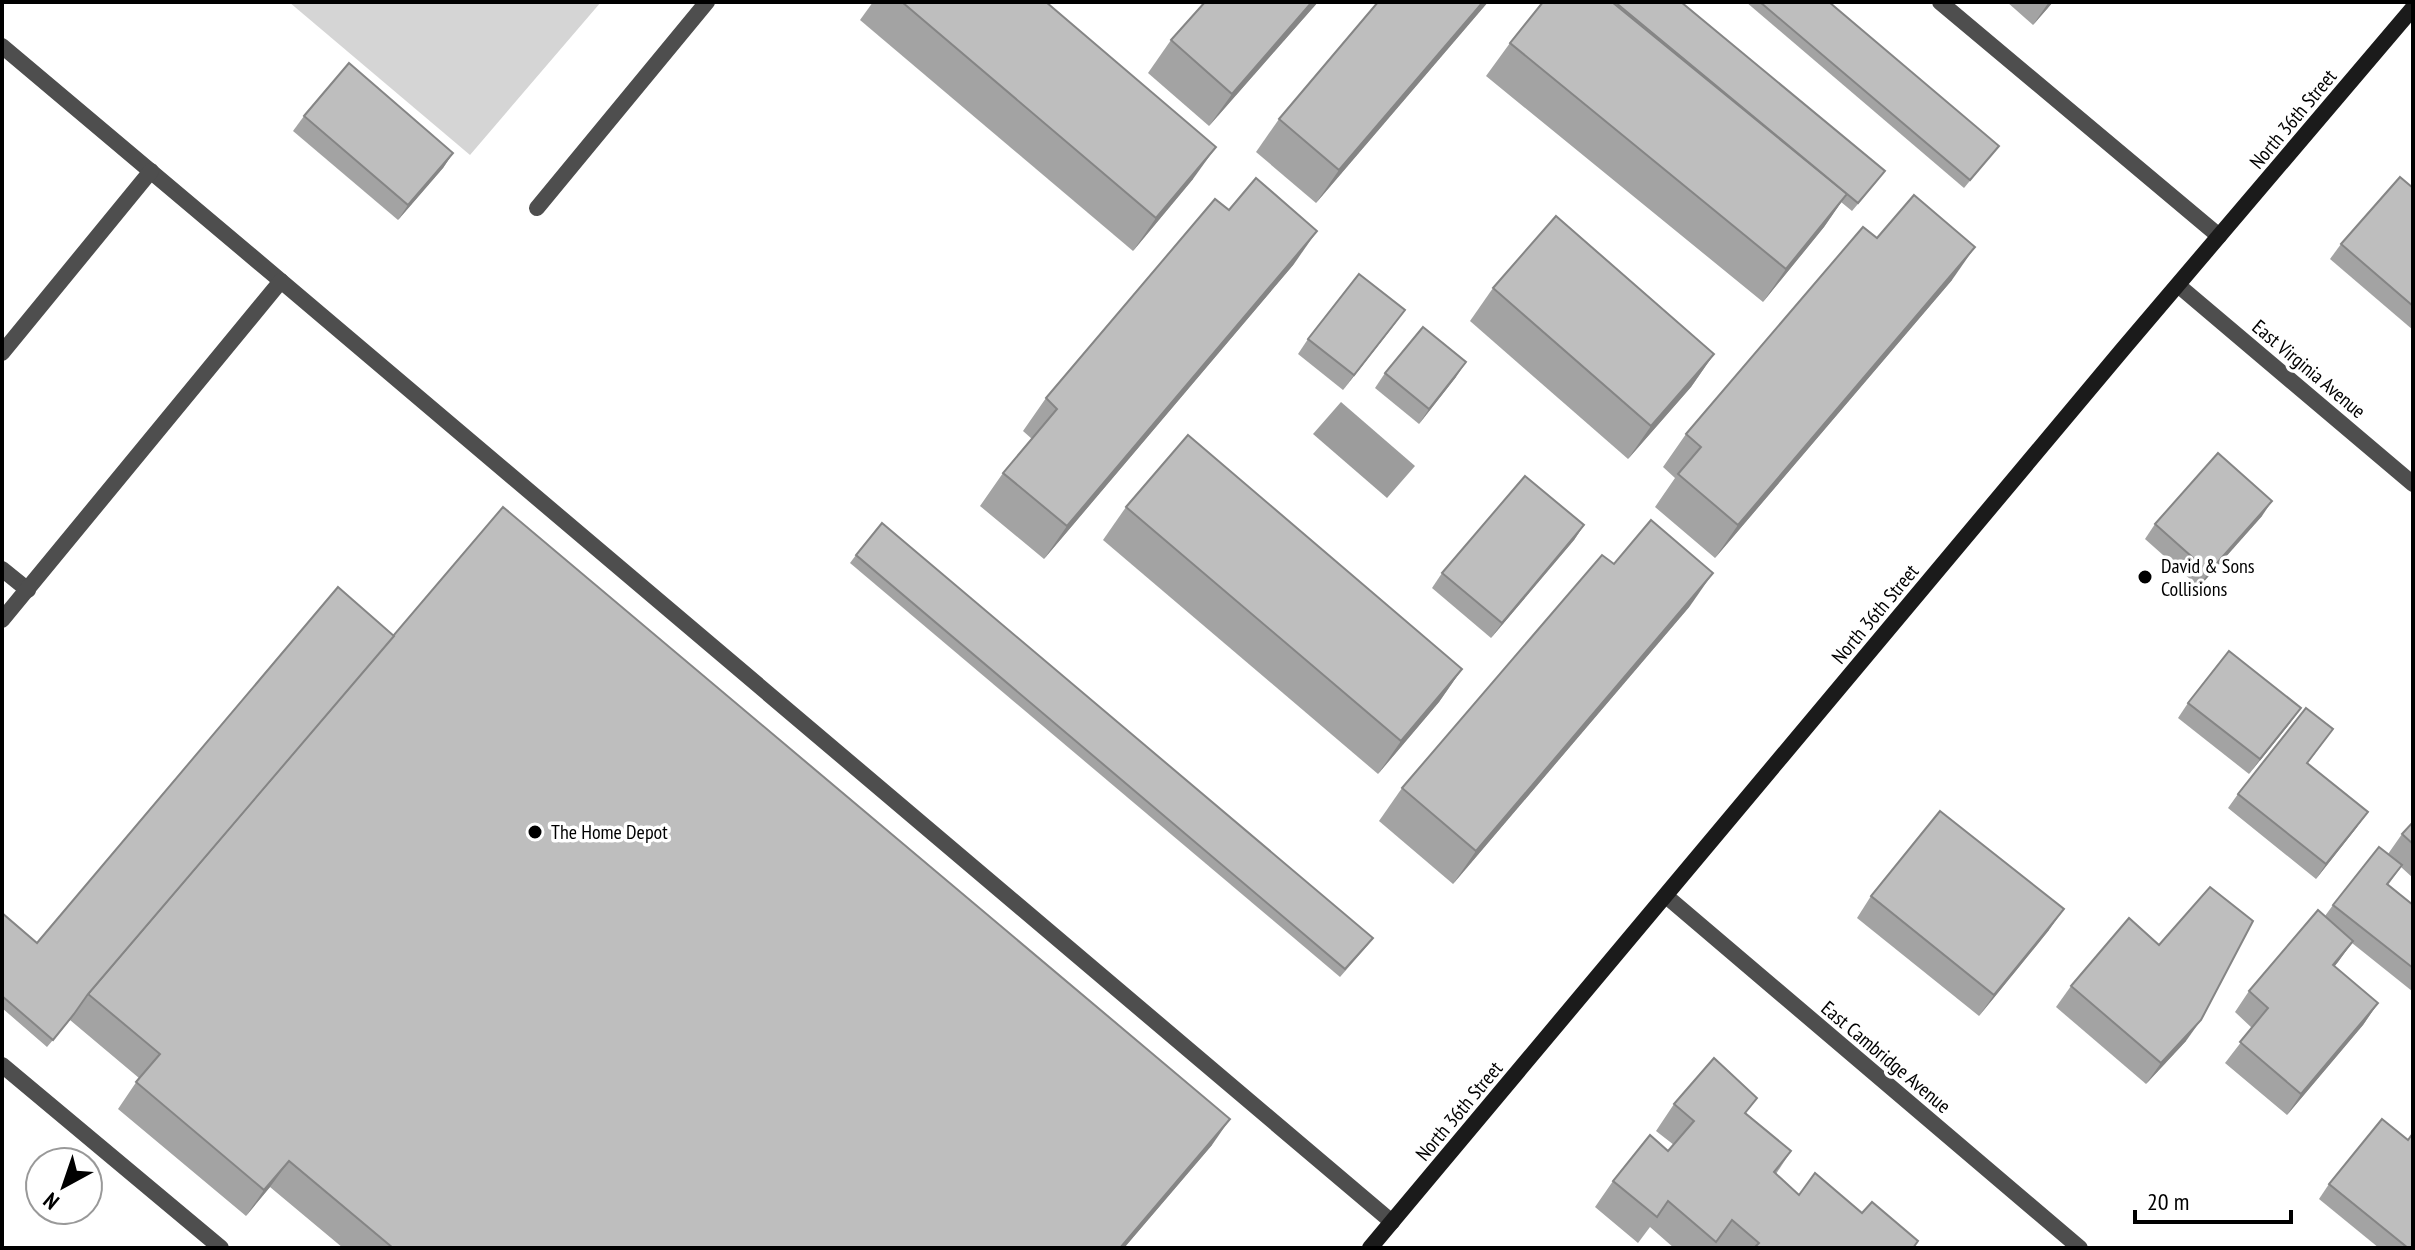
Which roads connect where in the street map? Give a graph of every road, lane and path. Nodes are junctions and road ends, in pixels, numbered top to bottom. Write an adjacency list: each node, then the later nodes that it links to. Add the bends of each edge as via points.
1 (707, 2): 6 (street)
2 (1940, 2): 7 (street)
3 (2413, 8): 7 (main road, North 36th Street)
4 (2, 46): 5 (street)
5 (151, 171): 8 (street); 10 (street)
6 (537, 208)
7 (2219, 236): 9 (main road, North 36th Street)
8 (281, 281): 13 (street); 17 (street)
9 (2179, 286): 11 (street, East Virginia Avenue); 15 (main road, North 36th Street)
10 (2, 353)
11 (2413, 484)
12 (2, 569): 13 (street)
13 (28, 590): 14 (street)
14 (2, 620)
15 (1666, 896): 17 (main road, North 36th Street); 20 (street, East Cambridge Avenue)
16 (2, 1065): 18 (street)
17 (1392, 1222): 19 (main road, North 36th Street)
18 (221, 1248)
19 (1370, 1248)
20 (2080, 1248)

